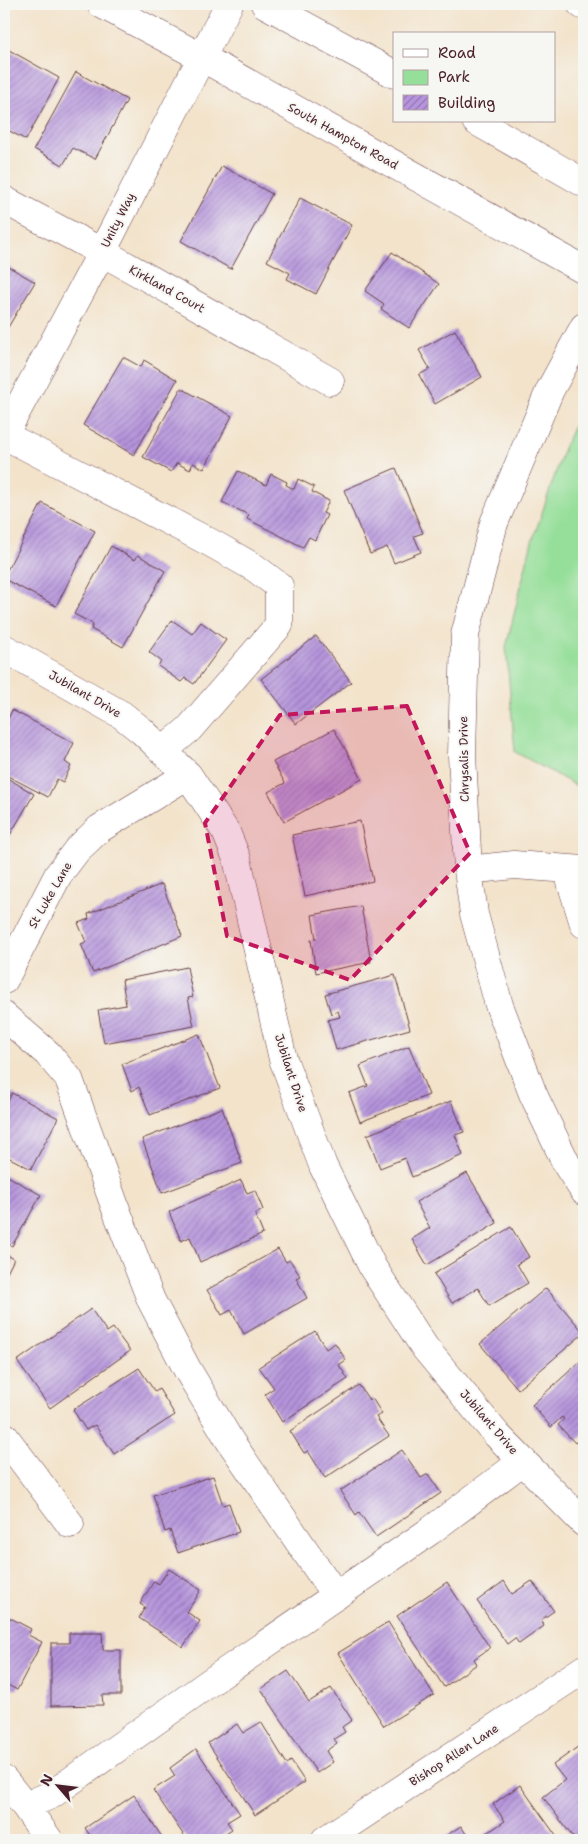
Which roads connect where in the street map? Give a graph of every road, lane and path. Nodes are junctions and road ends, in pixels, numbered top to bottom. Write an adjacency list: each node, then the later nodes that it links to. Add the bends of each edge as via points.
1 (101, 4): 6 (street, South Hampton Road)
2 (229, 4): 6 (street, Unity Way)
3 (265, 4): 7 (street)
4 (581, 4): 5 (street)
5 (584, 6)
6 (201, 57): 11 (street, Unity Way); 12 (street, South Hampton Road)
7 (393, 73)
8 (478, 122): 9 (street)
9 (584, 183)
10 (4, 200): 11 (street, Kirkland Court)
11 (102, 252): 14 (street, Kirkland Court); 15 (street, Unity Way)
12 (584, 270)
13 (584, 327): 19 (street, Chrysalis Drive, via 550,390 494,523 465,634 462,755)
14 (330, 381)
15 (4, 435): 17 (street, via 213,544 279,586 279,625 189,730)
16 (4, 648): 17 (street, Jubilant Drive, via 122,715)
17 (163, 751): 18 (street, Jubilant Drive)
18 (188, 775): 22 (street, St Luke Lane, via 100,829 77,850 58,875); 26 (street, Jubilant Drive, via 226,832 237,859 283,1059 327,1174 373,1268 425,1348 497,1435)
19 (468, 870): 20 (street, via 501,865); 24 (street, Chrysalis Drive, via 474,914 499,1005 533,1094 567,1165)
20 (575, 870): 21 (street)
21 (584, 924)
22 (4, 980)
23 (4, 1016): 29 (street, via 48,1053 69,1079 151,1300 230,1441)
24 (584, 1191)
25 (4, 1436): 27 (street)
26 (523, 1461): 28 (street, Jubilant Drive); 29 (street)
27 (70, 1524)
28 (584, 1524)
29 (336, 1596): 32 (street, via 51,1795)
30 (584, 1669): 34 (street, Bishop Allen Lane)
31 (4, 1780): 32 (street)
32 (25, 1806): 33 (street)
33 (49, 1840)
34 (325, 1840)

